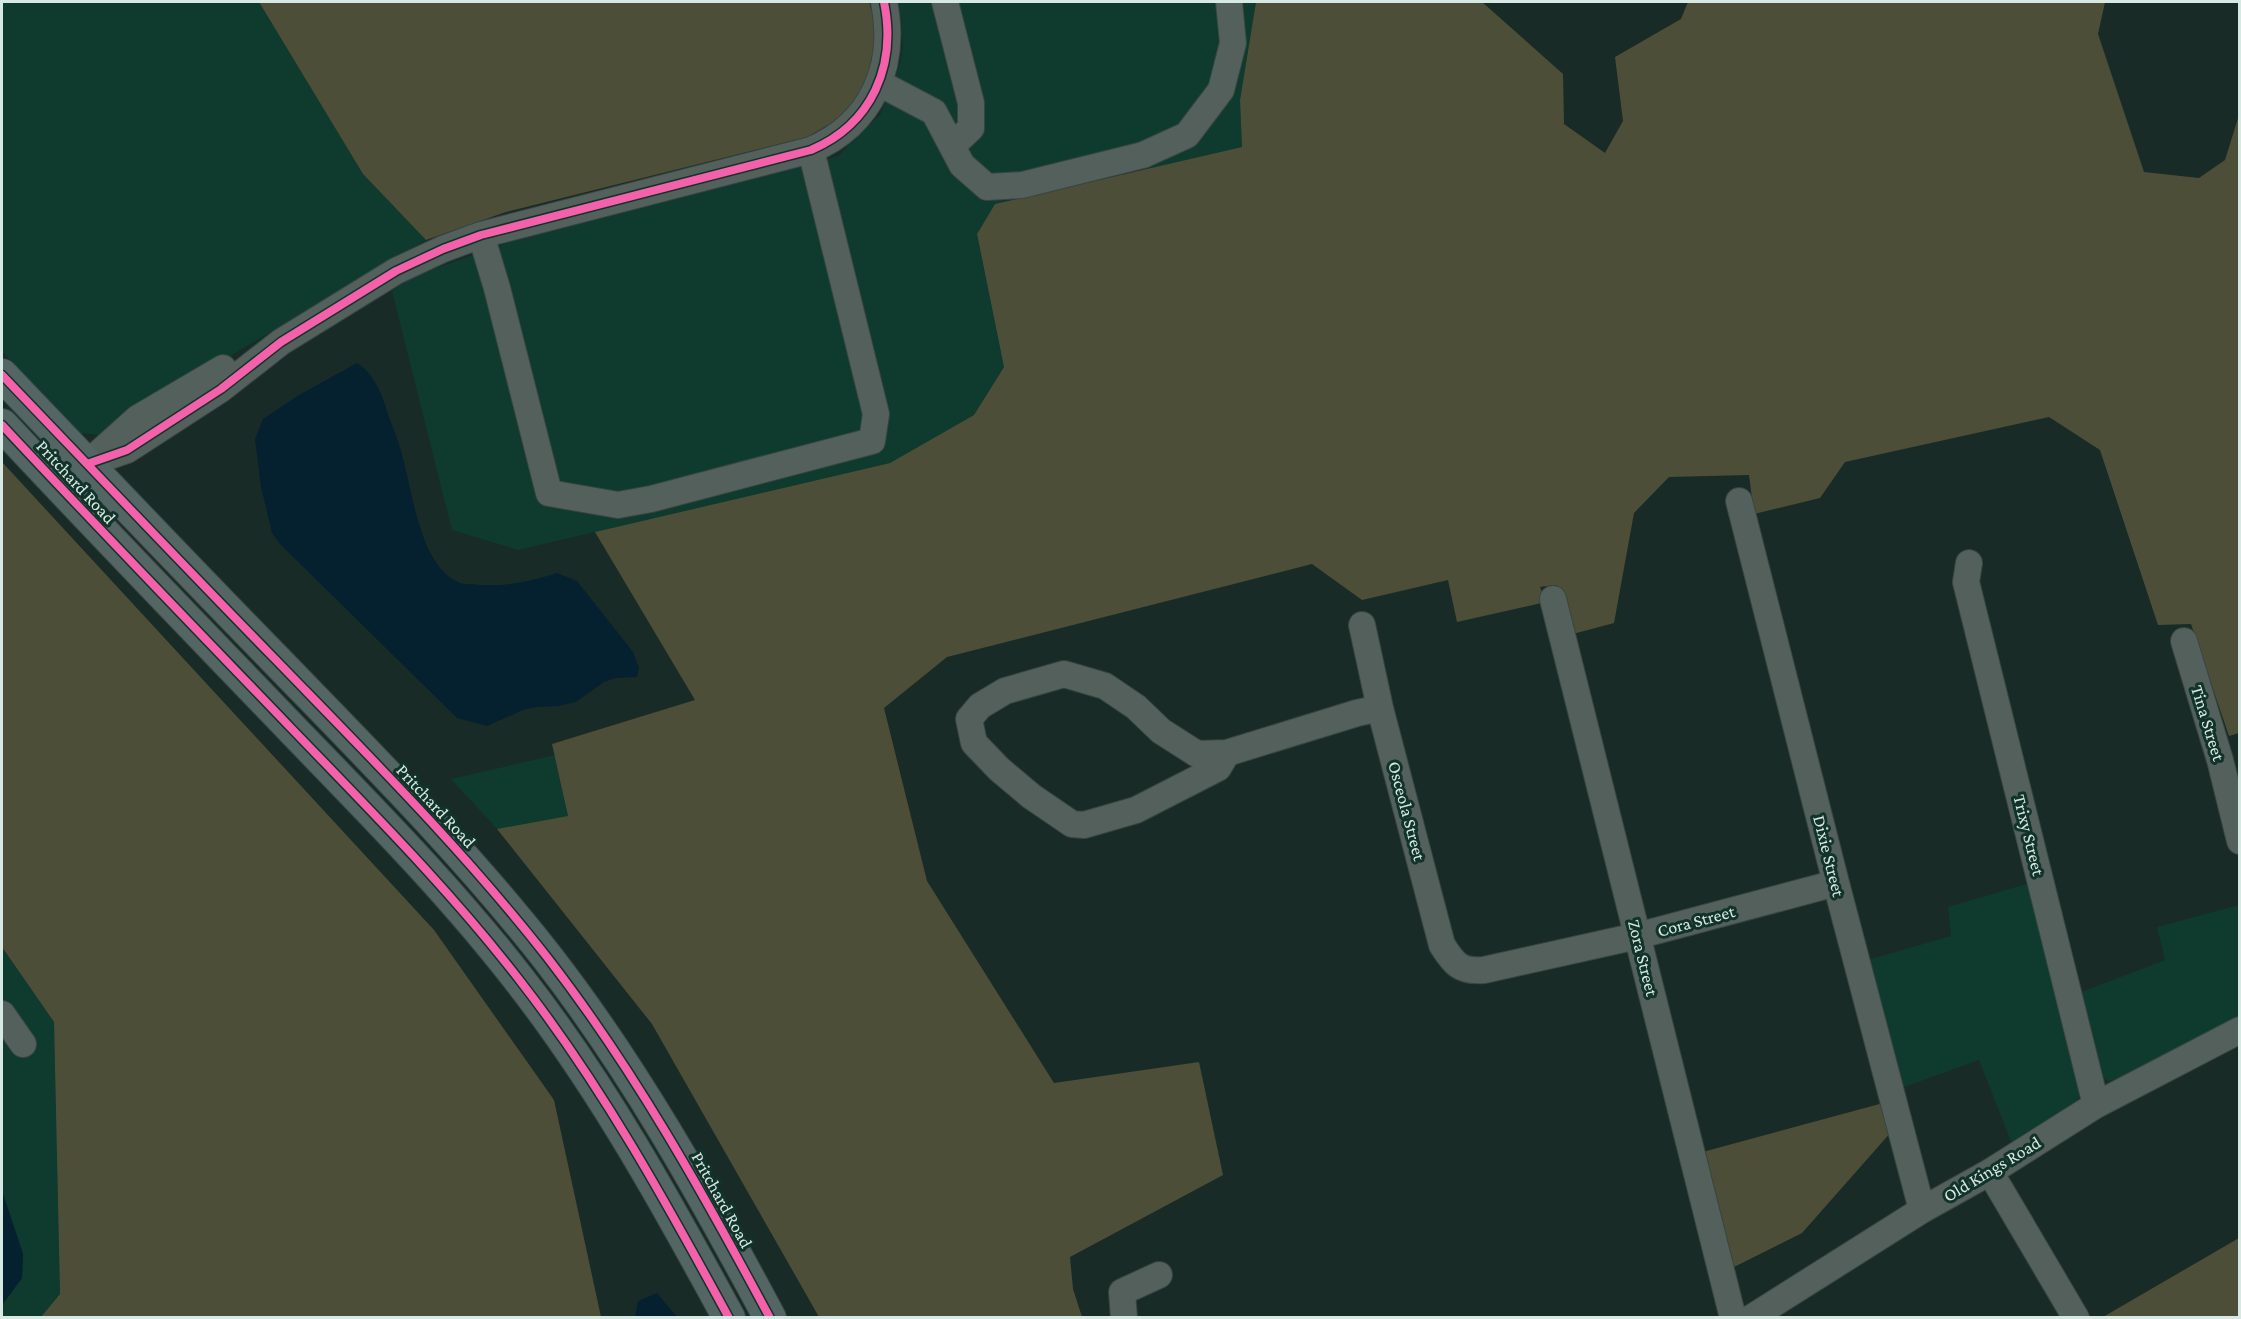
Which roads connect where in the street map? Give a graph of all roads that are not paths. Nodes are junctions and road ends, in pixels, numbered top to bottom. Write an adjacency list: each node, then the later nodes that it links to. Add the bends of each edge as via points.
1 (884, 2): 4 (street, via 888,36)
2 (945, 2): 5 (street, via 971,104 972,128)
3 (1229, 2): 5 (street, via 1233,43 1221,90 1187,135 1143,154 1011,186 987,187 963,165)
4 (879, 83): 5 (street, via 934,112); 6 (street, via 866,108 849,127)
5 (952, 146)
6 (811, 150): 7 (street); 7 (street, via 876,414 872,441 651,500 618,505 549,493)
7 (481, 235): 11 (street, via 396,271 281,342 220,389 127,450)
8 (2, 375): 11 (main road, Pritchard Road)
9 (2, 405): 11 (main road, via 53,461)
10 (2, 425): 30 (main road, Pritchard Road, via 464,911 597,1087)
11 (87, 464): 31 (main road, Pritchard Road, via 394,782 490,887 549,960 628,1072 682,1158)
12 (1739, 501): 20 (street, Dixie Street)
13 (1969, 563): 26 (street, Trixy Street, via 1966,582)
14 (1553, 599): 21 (street, Zora Street)
15 (1362, 625): 17 (street, Osceola Street)
16 (2184, 641): 19 (street, Tina Street)
17 (1380, 708): 18 (street); 22 (street, Osceola Street, via 1442,945 1463,969)
18 (1227, 753): 18 (street, via 1197,754 1105,687 1064,674 1005,691 980,706 969,719 974,743 999,769 1072,824 1084,825 1136,810 1218,768)
19 (2240, 841)
20 (1836, 883): 21 (street, Cora Street); 28 (street, Dixie Street)
21 (1637, 936): 22 (street, Cora Street); 33 (street, Zora Street)
22 (1484, 970)
23 (2, 1014): 25 (street)
24 (2240, 1030): 26 (street, Old Kings Road)
25 (23, 1044)
26 (2096, 1105): 27 (street, Old Kings Road)
27 (1990, 1172): 28 (street, Old Kings Road); 35 (street)
28 (1922, 1210): 34 (street, Old Kings Road)
29 (1159, 1275): 32 (street, via 1122,1292)
30 (729, 1317)
31 (770, 1317)
32 (1124, 1317)
33 (1732, 1317)
34 (1750, 1317)
35 (2076, 1317)

